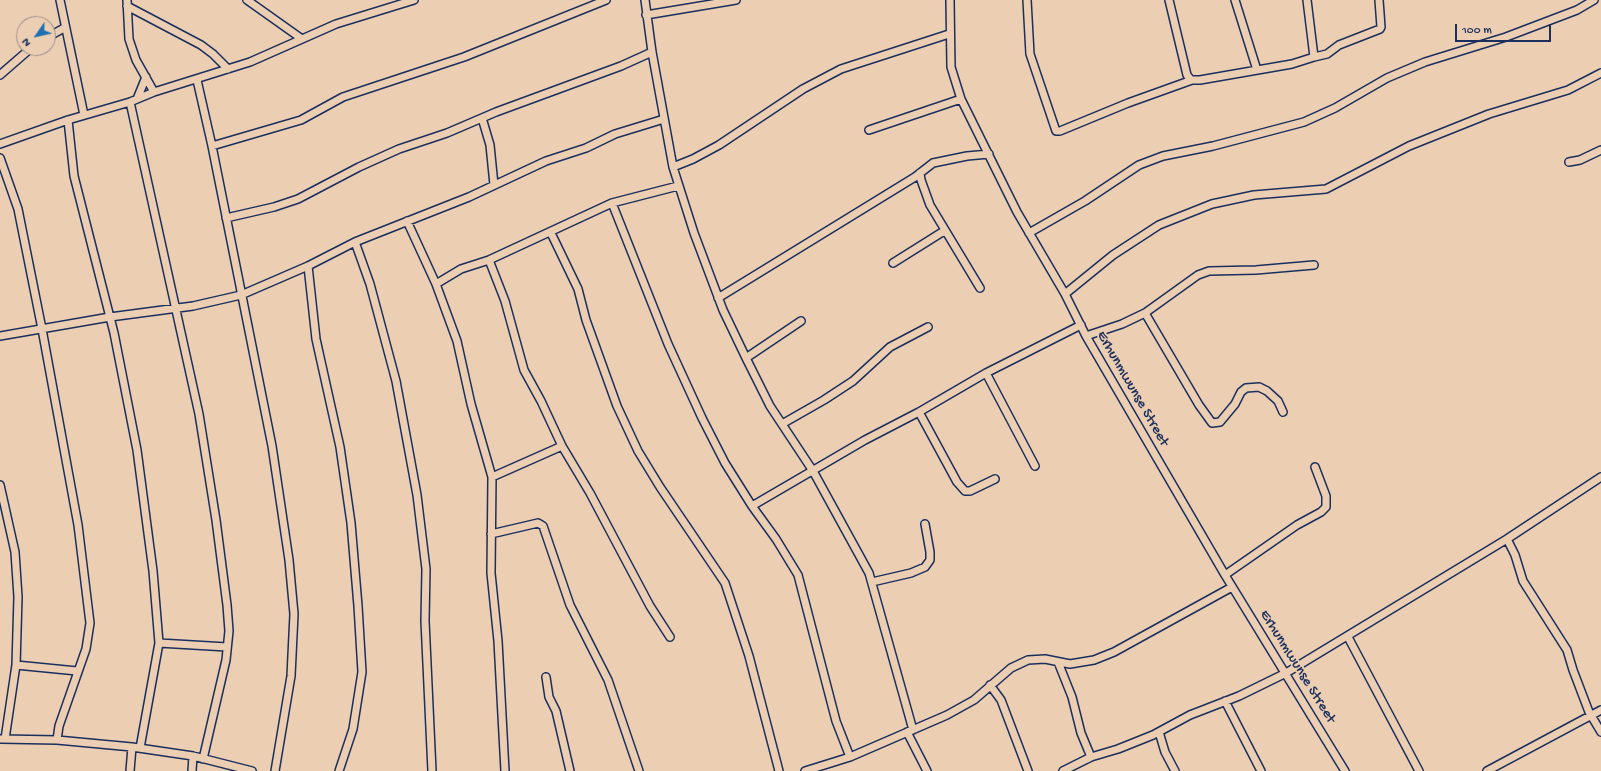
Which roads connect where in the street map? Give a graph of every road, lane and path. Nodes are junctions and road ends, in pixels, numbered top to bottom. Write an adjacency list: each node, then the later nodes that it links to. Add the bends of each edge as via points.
1 (60, 0): 17 (street)
2 (247, 0): 20 (street)
3 (414, 0): 14 (street)
4 (606, 0): 40 (street, via 464,57 343,98 294,123)
5 (645, 0): 16 (street)
6 (736, 0): 16 (street)
7 (950, 0): 19 (street, Erhunmwunse Street)
8 (1027, 0): 30 (street, via 1030,54 1056,131)
9 (1169, 0): 30 (street, via 1187,74)
10 (1235, 0): 25 (street)
11 (1307, 0): 23 (street)
12 (1379, 0): 23 (street, via 1380,29 1339,44 1327,54)
13 (1594, 0): 53 (street, via 1577,10 1506,37 1425,62 1387,78 1335,108 1304,122 1163,156 1139,166 1085,201)
14 (402, 2): 20 (street, via 336,24)
15 (127, 3): 24 (street, via 201,45); 28 (street, via 129,39 136,60)
16 (646, 15): 21 (street)
17 (64, 28): 18 (street); 34 (street)
18 (56, 32)
19 (949, 34): 33 (street, Erhunmwunse Street, via 951,67); 45 (street, via 841,68 803,89 719,145)
20 (302, 39): 24 (street)
21 (652, 52): 35 (street); 36 (street)
22 (22, 56): 27 (street)
23 (1314, 57): 25 (street)
24 (228, 69): 29 (street)
25 (1257, 70): 30 (street)
26 (1601, 74): 62 (street, via 1568,90 1488,114 1409,146 1326,189 1247,197 1212,204 1159,225 1108,259)
27 (0, 75)
28 (146, 77): 31 (street); 32 (street)
29 (196, 80): 31 (street); 40 (street)
30 (1192, 80)
31 (154, 92): 32 (street)
32 (134, 100): 34 (street); 65 (street)
33 (961, 100): 38 (street); 42 (street, Erhunmwunse Street)
34 (84, 115): 37 (street)
35 (482, 118): 47 (street, via 490,146); 50 (street, via 399,149 298,199)
36 (664, 119): 45 (street); 47 (street, via 605,137 586,148 546,161)
37 (68, 120): 39 (street); 67 (street, via 74,176)
38 (868, 130)
39 (0, 144)
40 (212, 146): 50 (street)
41 (1601, 150): 44 (street)
42 (989, 154): 46 (street, via 938,161); 53 (street, Erhunmwunse Street)
43 (0, 158): 71 (street, via 18,210)
44 (1569, 162)
45 (673, 167): 48 (street)
46 (920, 173): 52 (street, via 930,205); 64 (street)
47 (494, 185): 51 (street)
48 (678, 186): 49 (street); 64 (street)
49 (612, 203): 54 (street); 87 (street, via 668,344 702,418 725,463)
50 (226, 218): 63 (street)
51 (407, 221): 55 (street); 60 (street)
52 (944, 231): 57 (street); 61 (street)
53 (1029, 232): 62 (street, Erhunmwunse Street)
54 (551, 233): 56 (street); 127 (street, via 578,289 586,320 617,406 638,450 725,582)
55 (356, 242): 59 (street); 123 (street, via 396,380 417,495 426,568 425,621)
56 (489, 260): 60 (street, via 461,269); 79 (street, via 505,301 524,370)
57 (893, 263)
58 (1314, 265): 66 (street, via 1208,271 1198,275)
59 (308, 266): 63 (street); 122 (street, via 316,339 340,447 351,523 358,606 362,672 353,729)
60 (436, 284): 83 (street, via 457,341 471,404)
61 (980, 288)
62 (1065, 294): 69 (street, Erhunmwunse Street)
63 (241, 296): 65 (street); 121 (street, via 272,446 289,560 294,614 291,676)
64 (718, 298): 74 (street)
65 (176, 309): 67 (street); 97 (street, via 199,414 216,520 227,605)
66 (1145, 313): 73 (street); 77 (street, via 1212,423 1220,422 1246,388 1260,387 1267,390 1278,401)
67 (110, 316): 71 (street); 96 (street, via 137,450 153,571)
68 (801, 321): 74 (street)
69 (1081, 325): 73 (street, Erhunmwunse Street); 75 (street)
70 (928, 327): 78 (street, via 890,346 853,381)
71 (42, 329): 72 (street); 100 (street, via 78,525 90,622 86,649)
72 (0, 336)
73 (1086, 336): 91 (street, Erhunmwunse Street)
74 (746, 358): 78 (street)
75 (986, 373): 76 (street); 80 (street)
76 (919, 412): 82 (street); 85 (street, via 949,468 965,491)
77 (1283, 412)
78 (782, 424): 82 (street)
79 (562, 446): 83 (street); 94 (street, via 650,606)
80 (1035, 466)
81 (1315, 467): 91 (street, via 1326,496 1326,507)
82 (813, 471): 87 (street); 92 (street)
83 (492, 477): 89 (street)
84 (1601, 477): 90 (street)
85 (996, 479)
86 (0, 486): 99 (street, via 15,552 18,597)
87 (752, 506): 115 (street, via 798,575 836,721)
88 (925, 524): 92 (street, via 930,552 930,560 925,567)
89 (491, 534): 124 (street, via 491,573 498,642); 126 (street, via 538,523 543,526 570,605 608,680)
90 (1507, 539): 95 (street); 106 (street, via 1515,554 1523,581 1567,650)
91 (1225, 575): 93 (street, Erhunmwunse Street)
92 (872, 582): 107 (street)
93 (1232, 587): 98 (street, via 1114,652 1094,660 1070,664); 101 (street, Erhunmwunse Street)
94 (670, 637)
95 (1348, 637): 101 (street); 135 (street)
96 (159, 644): 97 (street); 113 (street)
97 (227, 647): 117 (street)
98 (1058, 662): 103 (street, via 1045,659 1028,660 1011,668); 116 (street)
99 (16, 665): 100 (street); 110 (street)
100 (77, 671): 111 (street)
101 (1286, 674): 104 (street); 134 (street, Erhunmwunse Street)
102 (546, 677): 125 (street, via 549,697 556,711)
103 (990, 685): 107 (street, via 974,700); 130 (street, via 1001,700)
104 (1225, 701): 108 (street, via 1190,715); 133 (street)
105 (1601, 710): 106 (street)
106 (1590, 715): 109 (street); 136 (street)
107 (910, 731): 115 (street); 129 (street)
108 (1159, 732): 116 (street); 132 (street, via 1165,752)
109 (1601, 732)
110 (3, 739): 111 (street)
111 (56, 740): 112 (street)
112 (132, 747): 113 (street); 118 (street)
113 (140, 748): 114 (street)
114 (193, 756): 117 (street); 119 (street)
115 (850, 757): 128 (street)
116 (1091, 757): 131 (street)
117 (203, 759): 120 (street)
118 (130, 771)
119 (192, 771)
120 (252, 771)
121 (275, 771)
122 (339, 771)
123 (432, 771)
124 (505, 771)
125 (570, 771)
126 (639, 771)
127 (779, 771)
128 (804, 771)
129 (927, 771)
130 (1028, 771)
131 (1063, 771)
132 (1175, 771)
133 (1261, 771)
134 (1345, 771)
135 (1419, 771)
136 (1487, 771)

